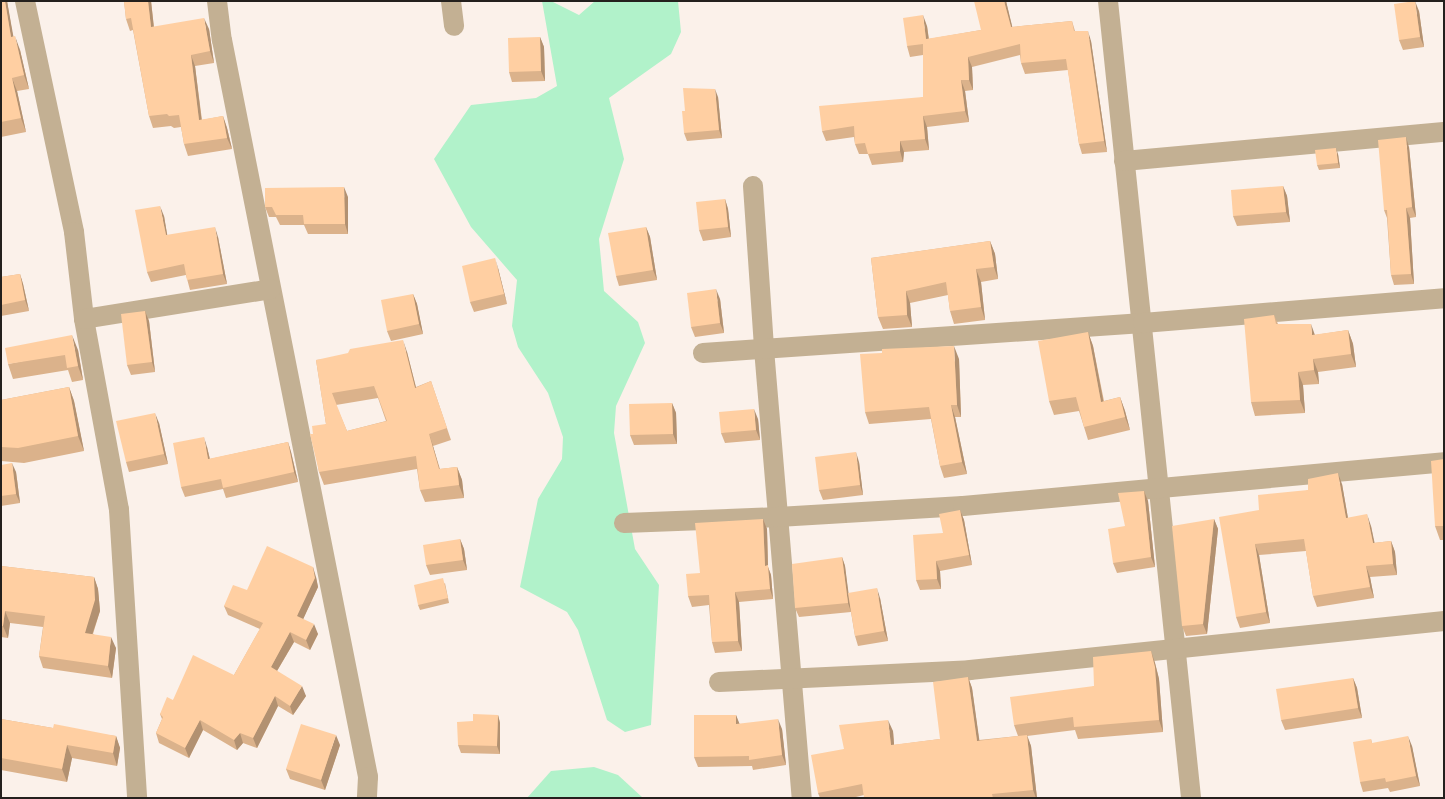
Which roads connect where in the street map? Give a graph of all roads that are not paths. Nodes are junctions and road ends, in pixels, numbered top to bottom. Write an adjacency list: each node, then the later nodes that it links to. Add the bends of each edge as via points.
1 (24, 1): 11 (street, via 74,232)
2 (217, 1): 9 (street)
3 (451, 1): 5 (street)
4 (1108, 1): 7 (street)
5 (454, 26)
6 (1444, 132): 7 (street)
7 (1124, 161): 12 (street)
8 (753, 186): 13 (street)
9 (271, 290): 11 (street); 24 (street, via 368,777)
10 (1444, 298): 12 (street)
11 (84, 319): 23 (street, via 119,510)
12 (1143, 323): 13 (street); 16 (street)
13 (764, 349): 14 (street); 17 (street)
14 (703, 353)
15 (1444, 462): 16 (street)
16 (1159, 487): 17 (street, via 963,506); 20 (street)
17 (778, 517): 18 (street); 21 (street)
18 (624, 523)
19 (1444, 621): 20 (street)
20 (1174, 649): 21 (street, via 970,670); 26 (street)
21 (792, 678): 22 (street); 25 (street)
22 (719, 682)
23 (137, 798)
24 (367, 798)
25 (802, 798)
26 (1191, 798)

